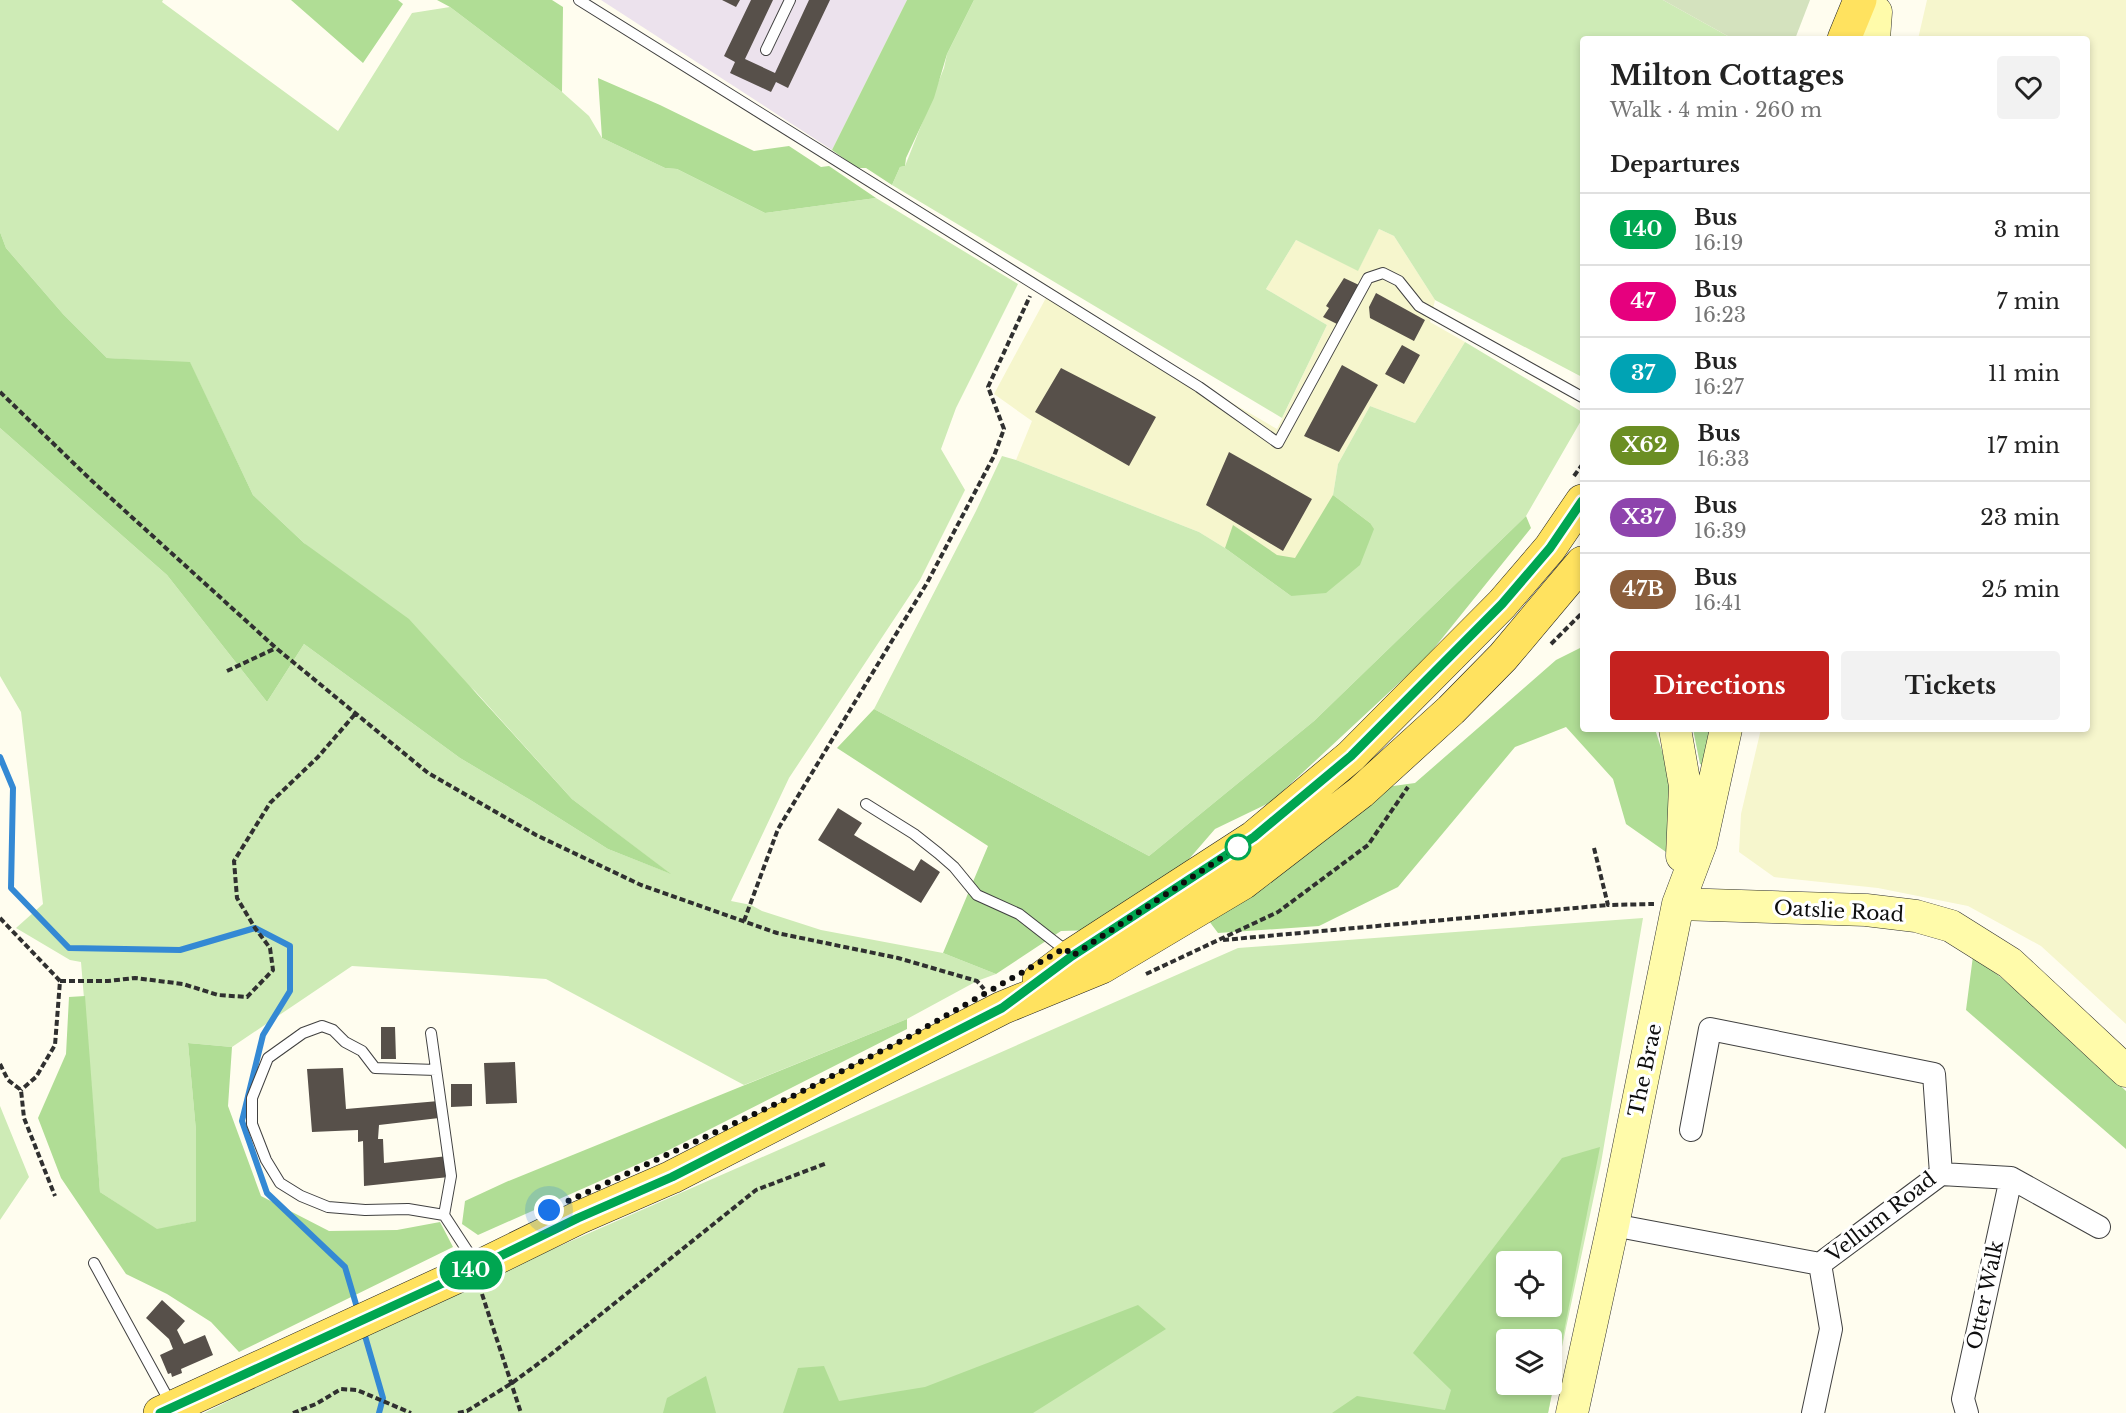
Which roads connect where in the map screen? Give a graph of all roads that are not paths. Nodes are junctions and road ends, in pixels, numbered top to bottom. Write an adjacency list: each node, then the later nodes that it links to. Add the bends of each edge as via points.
1 (579, 0): 6 (lane, via 1199,387 1278,443 1368,278 1383,273 1399,281 1419,306)
2 (790, 0): 5 (lane)
3 (1871, 18): 4 (main road)
4 (1848, 36)
5 (766, 50)
6 (1580, 396)
7 (1577, 491): 8 (main road)
8 (1550, 548): 9 (main road); 14 (main road, via 1502,604 1309,793 1254,837)
9 (1580, 574): 15 (main road, via 1458,702 1319,826 1243,883 1102,967)
10 (1676, 732): 13 (main road, via 1685,786)
11 (1725, 732): 13 (main road, The Brae, via 1701,843)
12 (866, 804): 14 (lane, via 938,853 977,895 1019,914)
13 (1678, 904): 18 (main road, Oatslie Road, via 1866,910 1916,916 1951,926 2010,963); 23 (main road, The Brae)
14 (1072, 956): 15 (main road)
15 (1002, 1008): 27 (main road, via 672,1177)
16 (431, 1033): 17 (lane)
17 (436, 1070): 22 (lane, via 451,1176); 22 (lane, via 375,1068 362,1051 345,1042 333,1029 322,1026 303,1033 268,1058 252,1098 252,1125 280,1183 301,1196 327,1207 408,1209)
18 (2126, 1071)
19 (1691, 1130): 20 (street, Vellum Road, via 1710,1029 1934,1074)
20 (1941, 1174): 21 (street); 26 (street, Vellum Road)
21 (2011, 1178): 24 (street); 31 (street, Otter Walk, via 1963,1399)
22 (444, 1215): 27 (lane)
23 (1613, 1226): 26 (street, Vellum Road); 29 (main road, The Brae)
24 (2099, 1227)
25 (94, 1263): 28 (lane, via 161,1383)
26 (1820, 1264): 30 (street, via 1831,1329)
27 (475, 1268): 28 (main road)
28 (167, 1410)
29 (1572, 1413)
30 (1813, 1413)
31 (1967, 1413)

